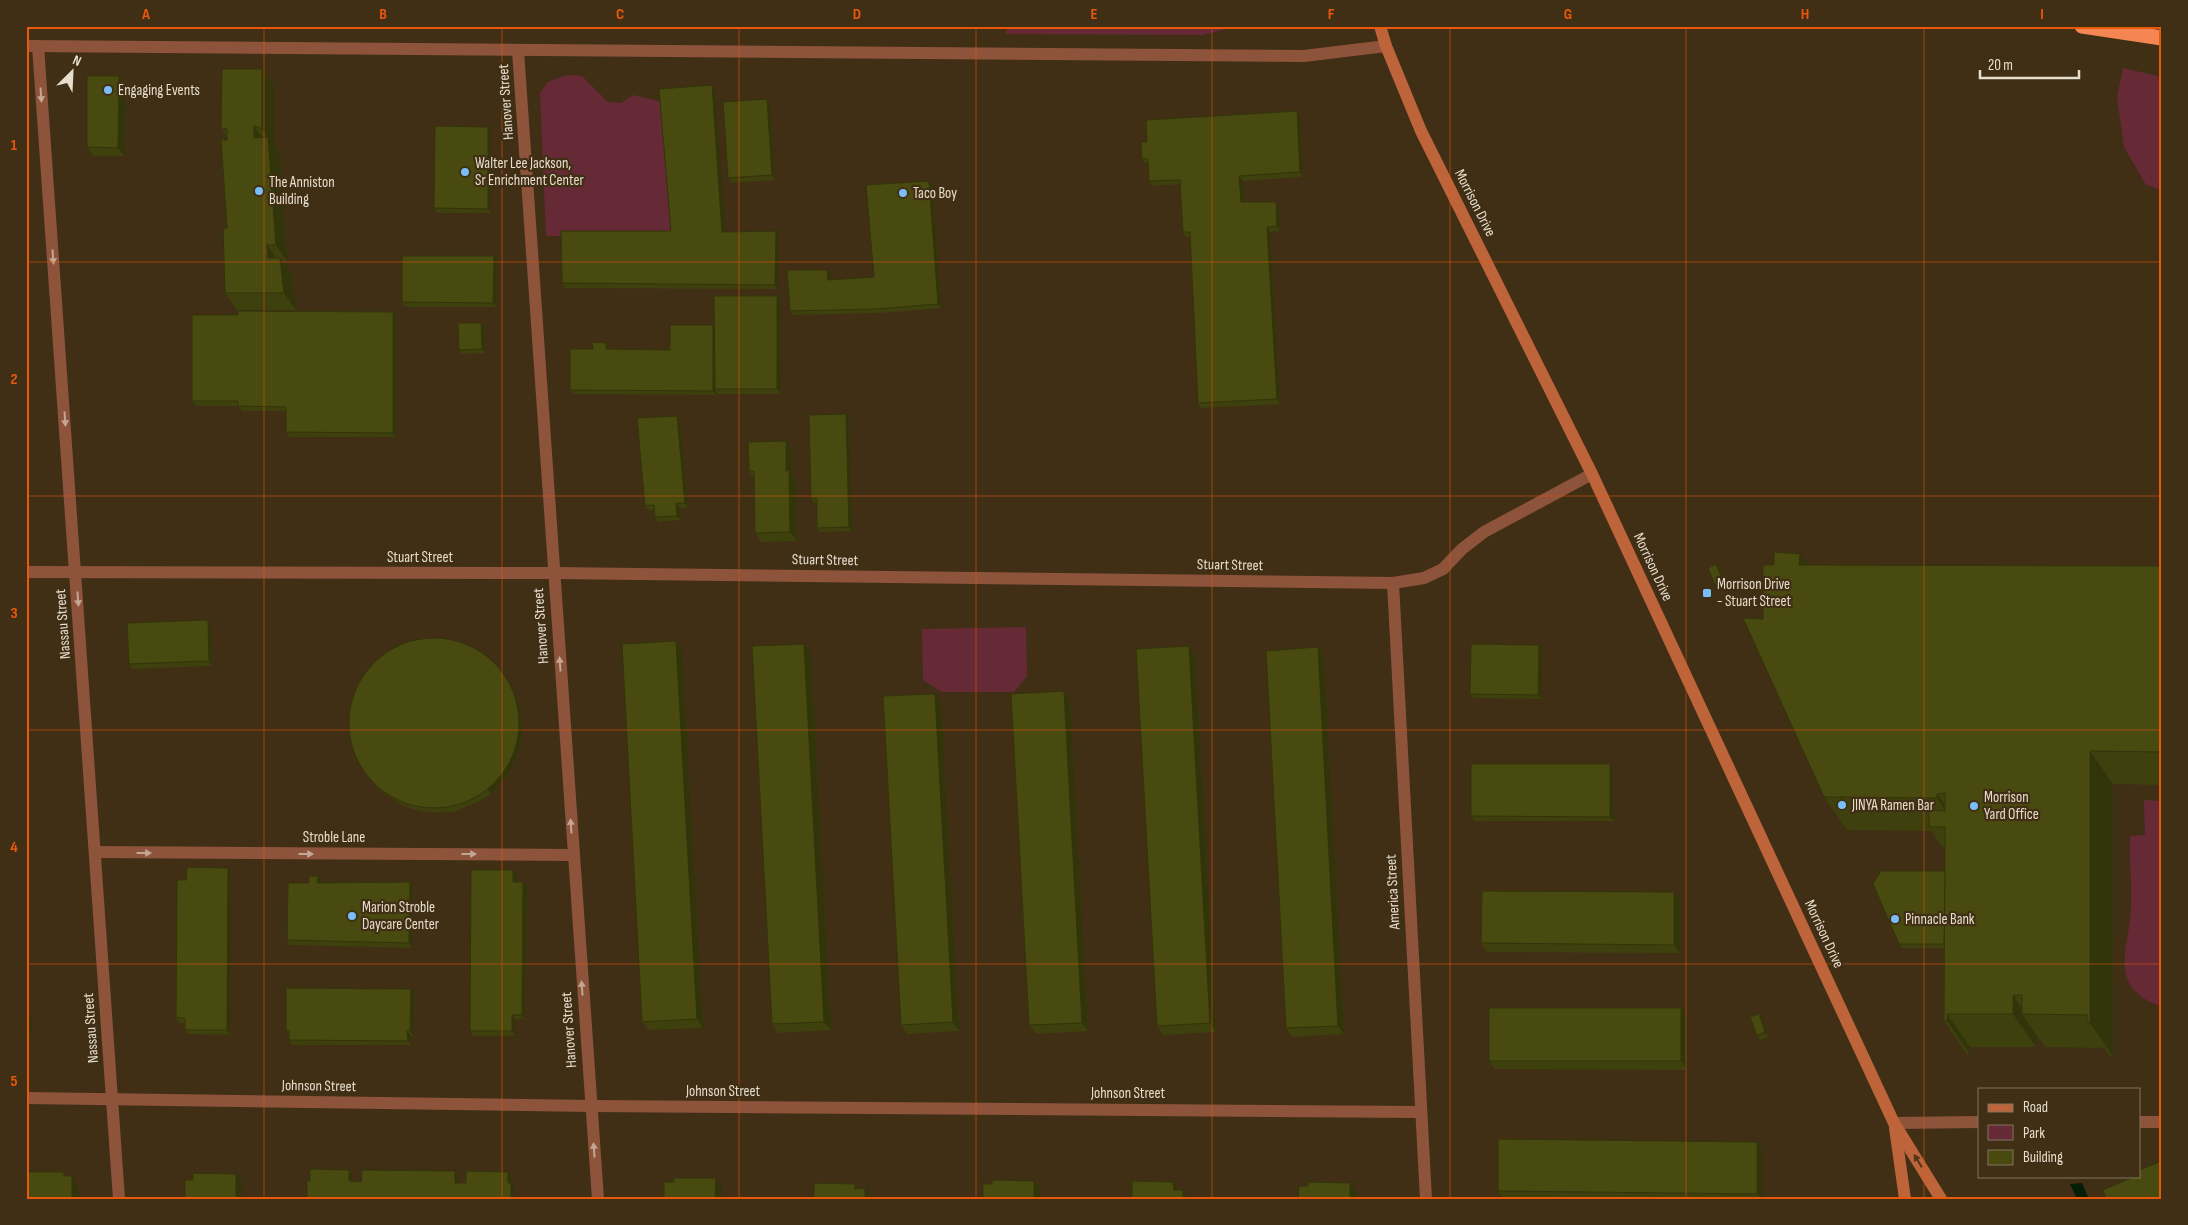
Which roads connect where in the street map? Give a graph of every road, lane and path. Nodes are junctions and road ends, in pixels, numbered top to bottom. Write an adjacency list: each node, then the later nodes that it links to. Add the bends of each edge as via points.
1 (1380, 26): 5 (main road, Morrison Drive)
2 (2082, 26): 3 (highway)
3 (2162, 38)
4 (32, 46): 6 (street); 9 (street, Nassau Street, one-way to 9)
5 (1386, 46): 6 (street, via 1304,56); 7 (main road, Morrison Drive, via 1420,131)
6 (518, 51): 10 (street, Hanover Street)
7 (1592, 474): 11 (street, Stuart Street, via 1484,532 1443,569 1424,578); 21 (main road, Morrison Drive)
8 (26, 572): 9 (street, Stuart Street)
9 (76, 572): 10 (street, Stuart Street); 12 (street, Nassau Street, one-way to 12)
10 (554, 573): 11 (street, Stuart Street); 13 (street, Hanover Street, one-way to 10)
11 (1393, 583): 17 (street, America Street)
12 (95, 852): 13 (street, Stroble Lane, one-way to 13); 15 (street, Nassau Street)
13 (573, 855): 16 (street, Hanover Street, one-way to 13)
14 (26, 1098): 15 (street, Johnson Street)
15 (112, 1098): 16 (street, Johnson Street); 22 (street, Nassau Street)
16 (591, 1106): 17 (street, Johnson Street); 23 (street, Hanover Street, one-way to 16)
17 (1420, 1112): 24 (street, America Street)
18 (1978, 1122): 21 (street)
19 (2140, 1122): 20 (street)
20 (2162, 1122)
21 (1894, 1123): 25 (main road, Morrison Drive); 26 (main road, Morrison Drive, one-way to 21)
22 (120, 1199)
23 (598, 1199)
24 (1426, 1199)
25 (1905, 1199)
26 (1941, 1199)

